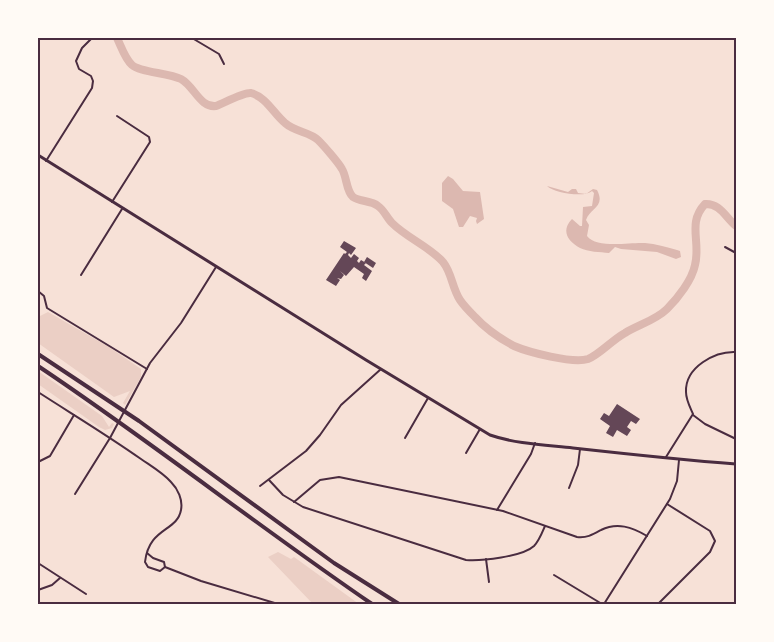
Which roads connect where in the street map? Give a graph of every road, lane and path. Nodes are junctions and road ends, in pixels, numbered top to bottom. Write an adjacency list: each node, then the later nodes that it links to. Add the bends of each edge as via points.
1 (92, 38): 6 (street, via 76,61 79,68 91,76 92,88)
2 (192, 38): 3 (street, via 218,54)
3 (224, 64)
4 (117, 116): 7 (street, via 146,135 150,142)
5 (38, 155): 6 (main road)
6 (46, 161): 7 (main road)
7 (112, 202): 8 (main road)
8 (123, 208): 11 (main road); 12 (street)
9 (725, 247): 10 (street)
10 (736, 253)
11 (216, 267): 17 (street); 18 (main road)
12 (81, 275)
13 (38, 290): 17 (street, via 45,298 47,308)
14 (736, 352): 21 (street, via 711,357 690,376 686,395)
15 (38, 354): 54 (highway, via 139,421 334,563)
16 (38, 366): 53 (highway, via 105,410)
17 (147, 369): 24 (street)
18 (381, 369): 20 (main road); 34 (street, via 341,405 306,451)
19 (38, 392): 22 (street)
20 (428, 398): 23 (main road); 25 (street)
21 (693, 414): 26 (street, via 705,424); 30 (street)
22 (74, 415): 24 (street); 32 (street, via 50,456)
23 (480, 429): 27 (main road, via 503,439); 29 (street)
24 (110, 438): 37 (street); 43 (street, via 168,478 180,499 178,517 154,538)
25 (405, 438)
26 (736, 439)
27 (535, 444): 28 (main road); 40 (street)
28 (580, 449): 30 (main road); 36 (street)
29 (466, 453)
30 (665, 459): 31 (main road)
31 (679, 460): 33 (main road); 39 (street, via 676,486)
32 (38, 462)
33 (736, 464)
34 (269, 480): 35 (street); 38 (street)
35 (260, 486)
36 (569, 488)
37 (74, 494)
38 (294, 502): 40 (street, via 320,480 338,477); 44 (street, via 462,559)
39 (667, 504): 42 (street); 57 (street, via 710,531 715,541 710,552)
40 (497, 510): 41 (street)
41 (545, 526): 42 (street, via 580,538 619,525); 44 (street, via 537,543 529,550)
42 (647, 536): 55 (street)
43 (146, 553): 46 (street, via 164,562); 46 (street, via 148,567 160,571)
44 (486, 558): 49 (street)
45 (38, 563): 48 (street)
46 (166, 568): 52 (street)
47 (554, 575): 55 (street)
48 (60, 578): 50 (street); 51 (street)
49 (489, 582)
50 (38, 590)
51 (86, 594)
52 (278, 604)
53 (372, 604)
54 (399, 604)
55 (604, 604): 56 (street)
56 (609, 604)
57 (658, 604)

